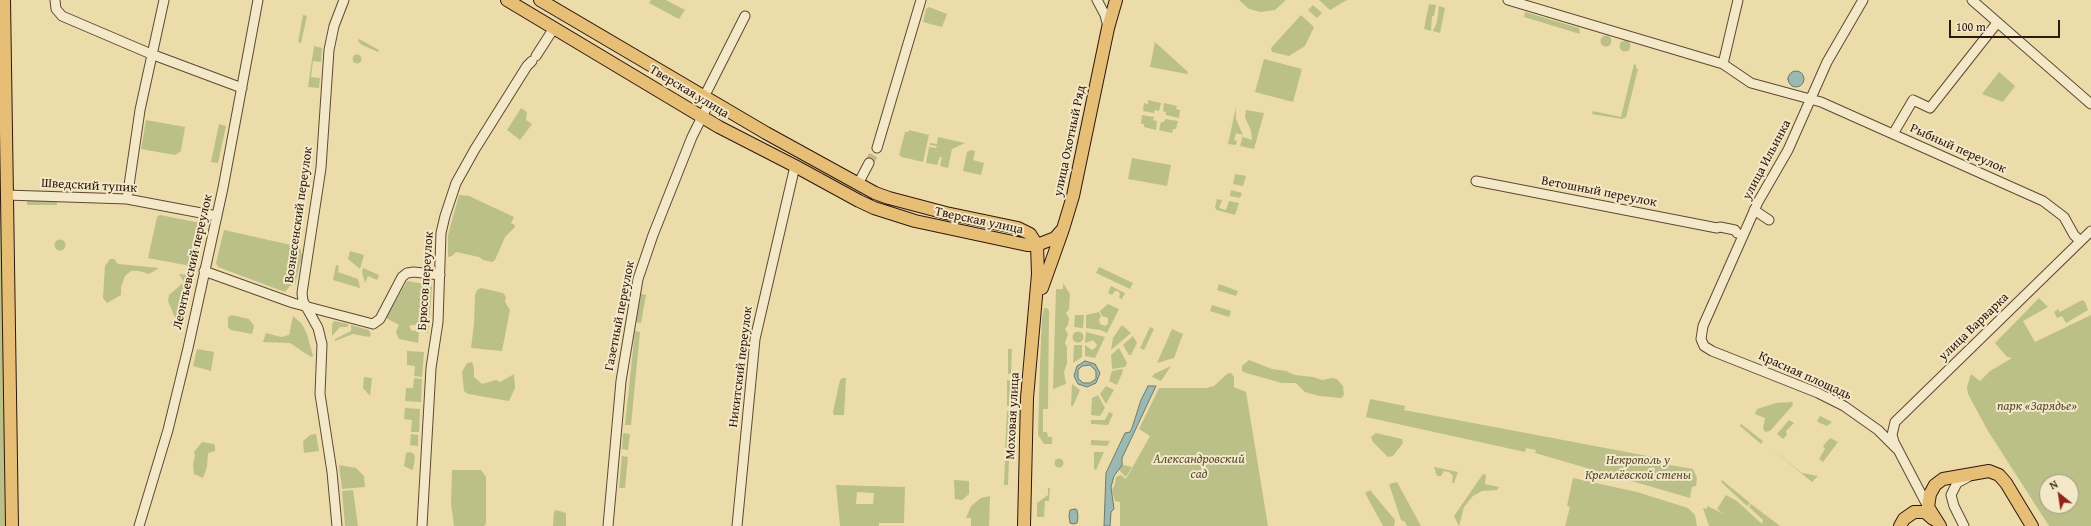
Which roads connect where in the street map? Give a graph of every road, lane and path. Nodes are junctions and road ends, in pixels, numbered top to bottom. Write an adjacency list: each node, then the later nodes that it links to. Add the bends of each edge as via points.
1 (4, 0): 32 (main road)
2 (55, 0): 19 (street, via 56,9 62,16)
3 (164, 0): 19 (street)
4 (258, 0): 21 (street, Леонтьевский переулок)
5 (344, 0): 44 (street, Вознесенский переулок, via 334,26 329,50 321,168 302,293)
6 (507, 0): 17 (main road, Тверская улица)
7 (540, 0): 22 (main road, Тверская улица)
8 (920, 0): 27 (street)
9 (1097, 0): 18 (street)
10 (1116, 0): 18 (main road, улица Охотный Ряд)
11 (1508, 0): 20 (street, Рыбный переулок)
12 (1738, 0): 20 (street)
13 (1863, 0): 23 (street, улица Ильинка, via 1827,62)
14 (1972, 0): 16 (street)
15 (745, 16): 22 (street, Газетный переулок)
16 (1997, 23): 24 (street); 26 (street, via 1930,108 1913,100)
17 (554, 28): 25 (main road, Тверская улица); 43 (street, Брюсов переулок, via 508,95 456,183 441,233)
18 (1108, 28): 37 (main road, улица Охотный Ряд, via 1078,172)
19 (151, 54): 21 (street); 33 (street)
20 (1723, 64): 23 (street, Рыбный переулок, via 1751,83)
21 (242, 88): 35 (street, Леонтьевский переулок)
22 (707, 99): 25 (street, Газетный переулок); 31 (main road, Тверская улица)
23 (1810, 99): 26 (street, Рыбный переулок); 34 (street, улица Ильинка, via 1788,150)
24 (2091, 104)
25 (701, 117): 29 (main road, Тверская улица); 53 (street, Газетный переулок, via 652,235 638,279 621,380)
26 (1896, 130): 40 (street, Рыбный переулок, via 2043,201 2064,217)
27 (877, 148)
28 (869, 164): 31 (street)
29 (795, 166): 41 (main road, Тверская улица, via 859,201 897,216 1027,245); 54 (street, Никитский переулок, via 755,339)
30 (1476, 181): 39 (street, Ветошный переулок)
31 (858, 184): 41 (main road, Тверская улица, via 889,198 1026,230)
32 (6, 195): 33 (street, Шведский тупик); 49 (main road)
33 (127, 199): 35 (street, Шведский тупик)
34 (1754, 210): 36 (street); 39 (street, улица Ильинка)
35 (217, 216): 42 (street, Леонтьевский переулок)
36 (1769, 220)
37 (1063, 229): 41 (main road, via 1054,238); 45 (main road, Моховая улица)
38 (2091, 231): 40 (street, улица Варварка)
39 (1740, 233): 46 (street, улица Ильинка)
40 (2080, 241): 47 (street, улица Варварка, via 1897,419 1893,425 1892,435)
41 (1037, 245): 45 (main road, Моховая улица)
42 (204, 271): 44 (street); 50 (street, Леонтьевский переулок, via 168,432)
43 (440, 275): 44 (street, via 407,273 402,277 375,324); 52 (street, Брюсов переулок, via 438,322 431,368)
44 (306, 307): 51 (street, Вознесенский переулок, via 318,328 322,344 320,394)
45 (1035, 308): 55 (main road, Моховая улица, via 1027,398)
46 (1700, 335): 47 (street, Красная площадь, via 1704,346 1712,352 1818,393 1844,406 1878,430)
47 (1897, 449): 48 (street, via 1910,469)
48 (1928, 507): 57 (main road); 60 (main road, via 1932,488 1943,479 1989,471 1999,475 2006,483)
49 (12, 526)
50 (140, 526)
51 (337, 526)
52 (422, 526)
53 (608, 526)
54 (737, 526)
55 (1024, 526)
56 (1900, 526): 57 (main road, via 1910,514 1919,511 1925,512)
57 (1940, 526)
58 (1964, 526): 59 (street, via 1952,503 1953,490 1957,483 1965,478 1985,475 1998,479 2003,485)
59 (2026, 526)
60 (2032, 526)

